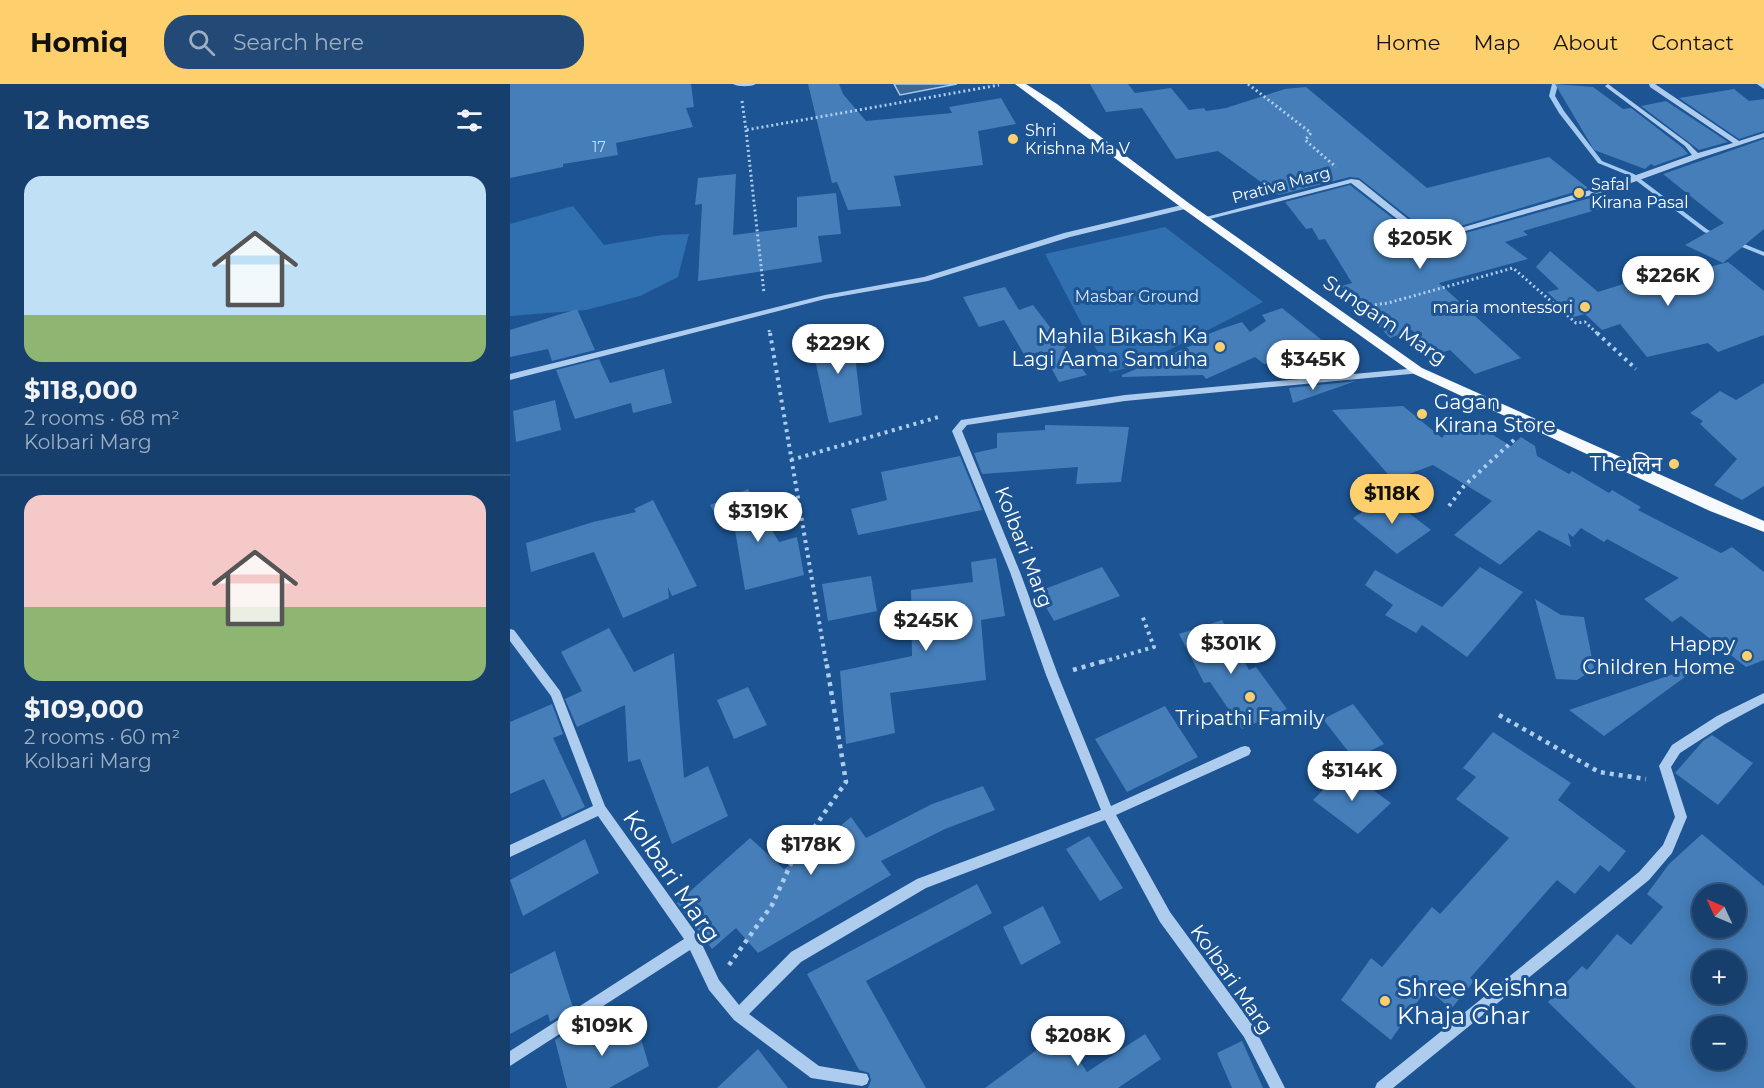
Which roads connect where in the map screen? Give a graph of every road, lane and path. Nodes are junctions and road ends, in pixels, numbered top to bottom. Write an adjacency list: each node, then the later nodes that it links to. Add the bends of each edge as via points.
1 (753, 84): 7 (street)
2 (1005, 84): 10 (path)
3 (1020, 84): 15 (main road, Sungam Marg)
4 (1248, 84): 14 (path, via 1311,133 1305,140)
5 (1652, 84): 12 (street)
6 (1760, 84): 9 (street)
7 (737, 85): 10 (path)
8 (1608, 86): 13 (street)
9 (1764, 87)
10 (746, 130): 18 (path)
11 (1764, 135): 12 (street)
12 (1738, 143): 13 (street)
13 (1697, 156): 14 (street, Prativa Marg, via 1625,182 1437,237 1422,234)
14 (1351, 181): 16 (street, Prativa Marg)
15 (1186, 206): 16 (main road, Sungam Marg); 18 (street, via 1067,235 925,279 825,297)
16 (1206, 218): 17 (main road, Sungam Marg)
17 (1331, 310): 19 (path, via 1388,303 1514,268 1576,323 1585,322); 20 (main road, Sungam Marg)
18 (766, 313): 21 (street); 24 (path)
19 (1635, 369)
20 (1418, 371): 22 (street, via 1125,398); 23 (main road, Sungam Marg)
21 (510, 377)
22 (964, 422): 24 (path, via 953,414); 29 (street, Kolbari Marg, via 957,431)
23 (1532, 422): 25 (path, via 1464,486); 26 (main road, Sungam Marg)
24 (791, 460): 38 (path, via 846,782 795,855 772,904)
25 (1449, 506)
26 (1764, 527)
27 (1142, 615): 29 (path, via 1154,647)
28 (510, 633): 34 (street, Kolbari Marg, via 556,694)
29 (1052, 675): 35 (street, Kolbari Marg)
30 (1764, 698): 33 (street, via 1720,720 1676,749 1665,766)
31 (1499, 715): 33 (path, via 1599,772)
32 (1245, 752): 35 (street)
33 (1671, 783): 43 (street, via 1681,817 1668,849 1644,876)
34 (600, 809): 36 (street); 37 (street, Kolbari Marg)
35 (1108, 813): 39 (street, via 922,883 796,957); 42 (street, Kolbari Marg, via 1165,917 1249,1032)
36 (510, 851)
37 (693, 941): 38 (street, Kolbari Marg); 40 (street)
38 (714, 985): 39 (street, Kolbari Marg)
39 (739, 1015): 41 (street, Kolbari Marg, via 816,1073)
40 (510, 1059)
41 (862, 1079)
42 (1278, 1088)
43 (1382, 1088)

